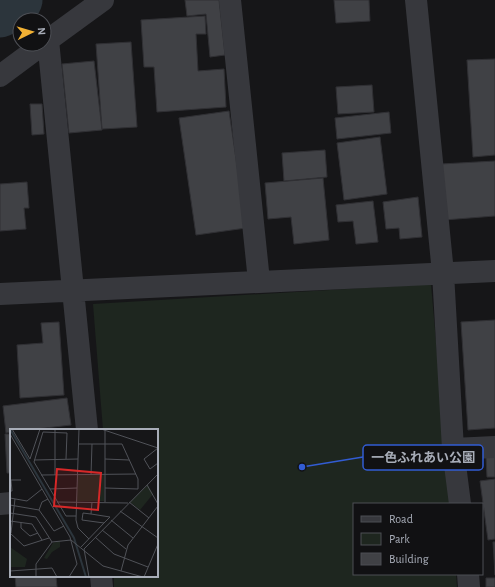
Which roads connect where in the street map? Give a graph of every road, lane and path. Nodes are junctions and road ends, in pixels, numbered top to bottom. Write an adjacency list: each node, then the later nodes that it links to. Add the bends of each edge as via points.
1 (103, 0): 4 (street)
2 (230, 0): 10 (street)
3 (416, 0): 9 (street)
4 (52, 37)
5 (32, 52): 7 (street)
6 (46, 52): 11 (street)
7 (0, 76)
8 (495, 271): 9 (street)
9 (444, 273): 10 (street); 15 (street)
10 (259, 281): 11 (street)
11 (74, 292): 12 (street); 13 (street)
12 (0, 294)
13 (87, 429)
14 (495, 447): 15 (street)
15 (453, 449): 17 (street)
16 (10, 503): 18 (street)
17 (460, 503)
18 (0, 504)
19 (468, 575): 22 (street)
20 (101, 577): 21 (street)
21 (102, 587)
22 (469, 587)

